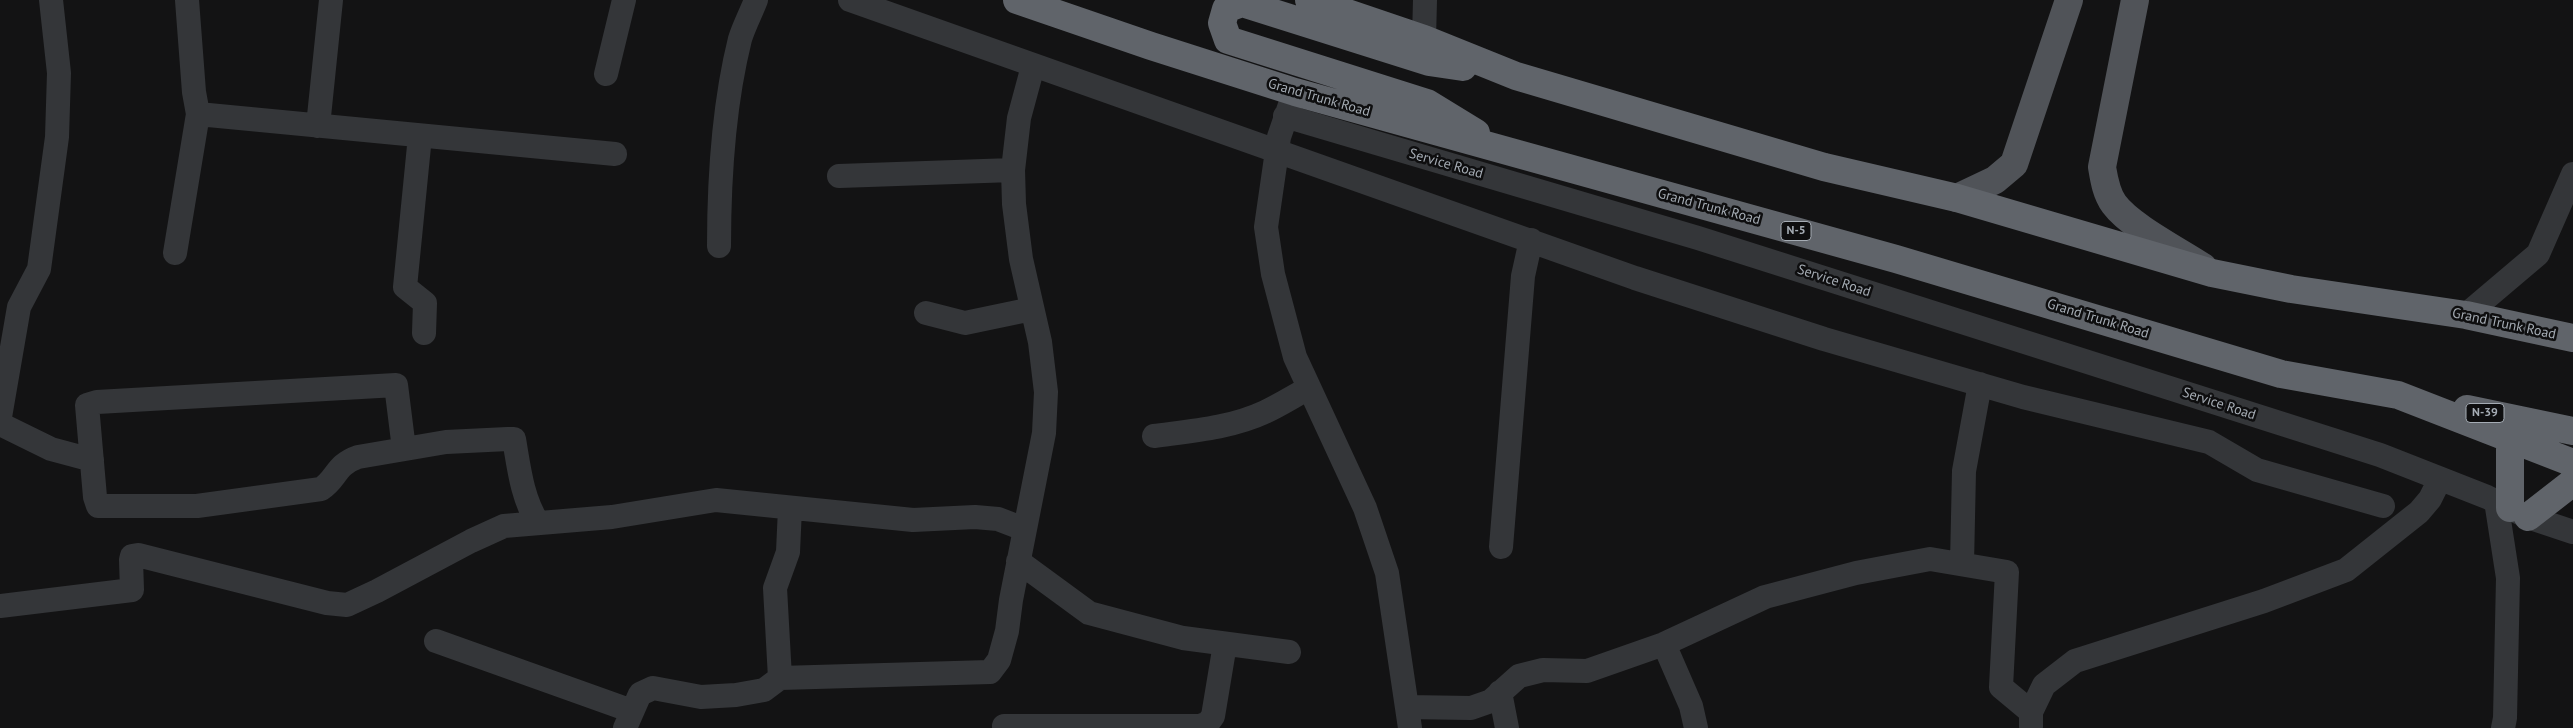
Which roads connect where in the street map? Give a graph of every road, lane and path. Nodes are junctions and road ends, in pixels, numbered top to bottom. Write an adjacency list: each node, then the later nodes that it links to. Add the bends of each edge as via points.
1 (51, 0): 39 (street, via 59,73 57,137 39,269 18,307)
2 (187, 0): 17 (street)
3 (331, 0): 18 (street)
4 (624, 0): 14 (street)
5 (756, 0): 28 (street, via 741,38 729,96 719,187)
6 (850, 0): 13 (street)
7 (1017, 0): 16 (highway, Grand Trunk Road / N-5, via 1151,46)
8 (1310, 0): 12 (highway, Grand Trunk Road)
9 (1426, 0): 12 (street)
10 (2069, 0): 26 (main road, via 2014,164 1995,180)
11 (2135, 0): 30 (main road, via 2102,167 2106,186 2114,204 2128,218)
12 (1424, 39): 15 (highway, Grand Trunk Road)
13 (1033, 66): 21 (street); 23 (street, via 1019,118)
14 (606, 74)
15 (1516, 76): 20 (highway, via 1429,62 1242,3 1226,9 1222,23 1228,40 1427,103); 26 (highway, Grand Trunk Road, via 1824,167)
16 (1290, 104): 20 (highway, Grand Trunk Road / N-5); 21 (street); 47 (street, Service Road, via 2380,455)
17 (198, 114): 18 (street); 29 (street)
18 (318, 126): 19 (street)
19 (420, 136): 22 (street); 34 (street, via 404,287 425,304)
20 (1503, 150): 38 (highway, Grand Trunk Road / N-5, via 1896,259 2281,374)
21 (1277, 151): 27 (street); 37 (street, via 1266,227 1273,274 1295,357)
22 (615, 154)
23 (1013, 170): 25 (street); 31 (street, via 1021,259)
24 (2573, 174): 33 (street, via 2538,254)
25 (839, 176)
26 (1957, 198): 30 (highway, Grand Trunk Road)
27 (1530, 240): 36 (street, via 1635,278 1824,339); 55 (street, via 1523,276)
28 (719, 246)
29 (175, 253)
30 (2212, 273): 33 (highway, Grand Trunk Road, via 2291,289)
31 (1032, 309): 32 (street, via 965,323); 53 (street, via 1046,392 1044,433)
32 (926, 314)
33 (2466, 315): 35 (highway, Grand Trunk Road)
34 (424, 334)
35 (2573, 338)
36 (1980, 384): 49 (street, via 2209,442 2257,470); 57 (street, via 1964,471)
37 (1309, 388): 42 (street, via 1264,413 1208,428); 65 (street, via 1365,508 1387,573)
38 (2398, 396): 41 (highway, N-39); 43 (highway, Grand Trunk Road / N-5)
39 (0, 417)
40 (0, 424): 45 (street, via 50,449)
41 (2573, 431)
42 (1154, 436)
43 (2510, 440): 46 (highway, Grand Trunk Road / N-5); 51 (highway)
44 (404, 449): 45 (street, via 348,461 321,489 196,506 98,506); 45 (street, via 396,385 97,402 87,406); 52 (street, via 446,442 514,439 526,500)
45 (92, 460)
46 (2573, 463)
47 (2440, 479): 51 (street, Service Road); 67 (street, via 2419,512 2346,570 2264,601 2075,661 2044,684)
48 (2573, 482): 51 (highway)
49 (2383, 506)
50 (790, 508): 52 (street, via 716,500 612,517); 53 (street, via 913,520 983,517); 63 (street, via 788,552 775,588)
51 (2511, 509): 54 (street, Service Road); 71 (street)
52 (538, 523): 58 (street, via 504,526 471,540 347,605 327,603 138,555 132,556 131,560 132,590)
53 (1024, 529): 56 (street)
54 (2573, 532)
55 (1500, 547)
56 (1018, 561): 60 (street, via 1089,613 1183,638); 63 (street, via 1007,631 999,660 990,672)
57 (1962, 564): 61 (street, via 1930,560 1856,572 1764,597); 67 (street, via 2008,572 2001,687)
58 (0, 606)
59 (436, 641): 66 (street)
60 (1225, 644): 62 (street); 68 (street, via 1213,716 1200,726)
61 (1664, 644): 64 (street, via 1587,671 1543,670 1519,676); 70 (street, via 1691,706)
62 (1289, 652)
63 (780, 678): 66 (street, via 764,690 701,697 653,688 640,694)
64 (1500, 692): 65 (street, via 1491,701 1470,708); 69 (street)
65 (1409, 717)
66 (629, 720)
67 (2031, 720)
68 (1004, 726)
69 (1507, 728)
70 (1696, 728)
71 (2503, 728)

